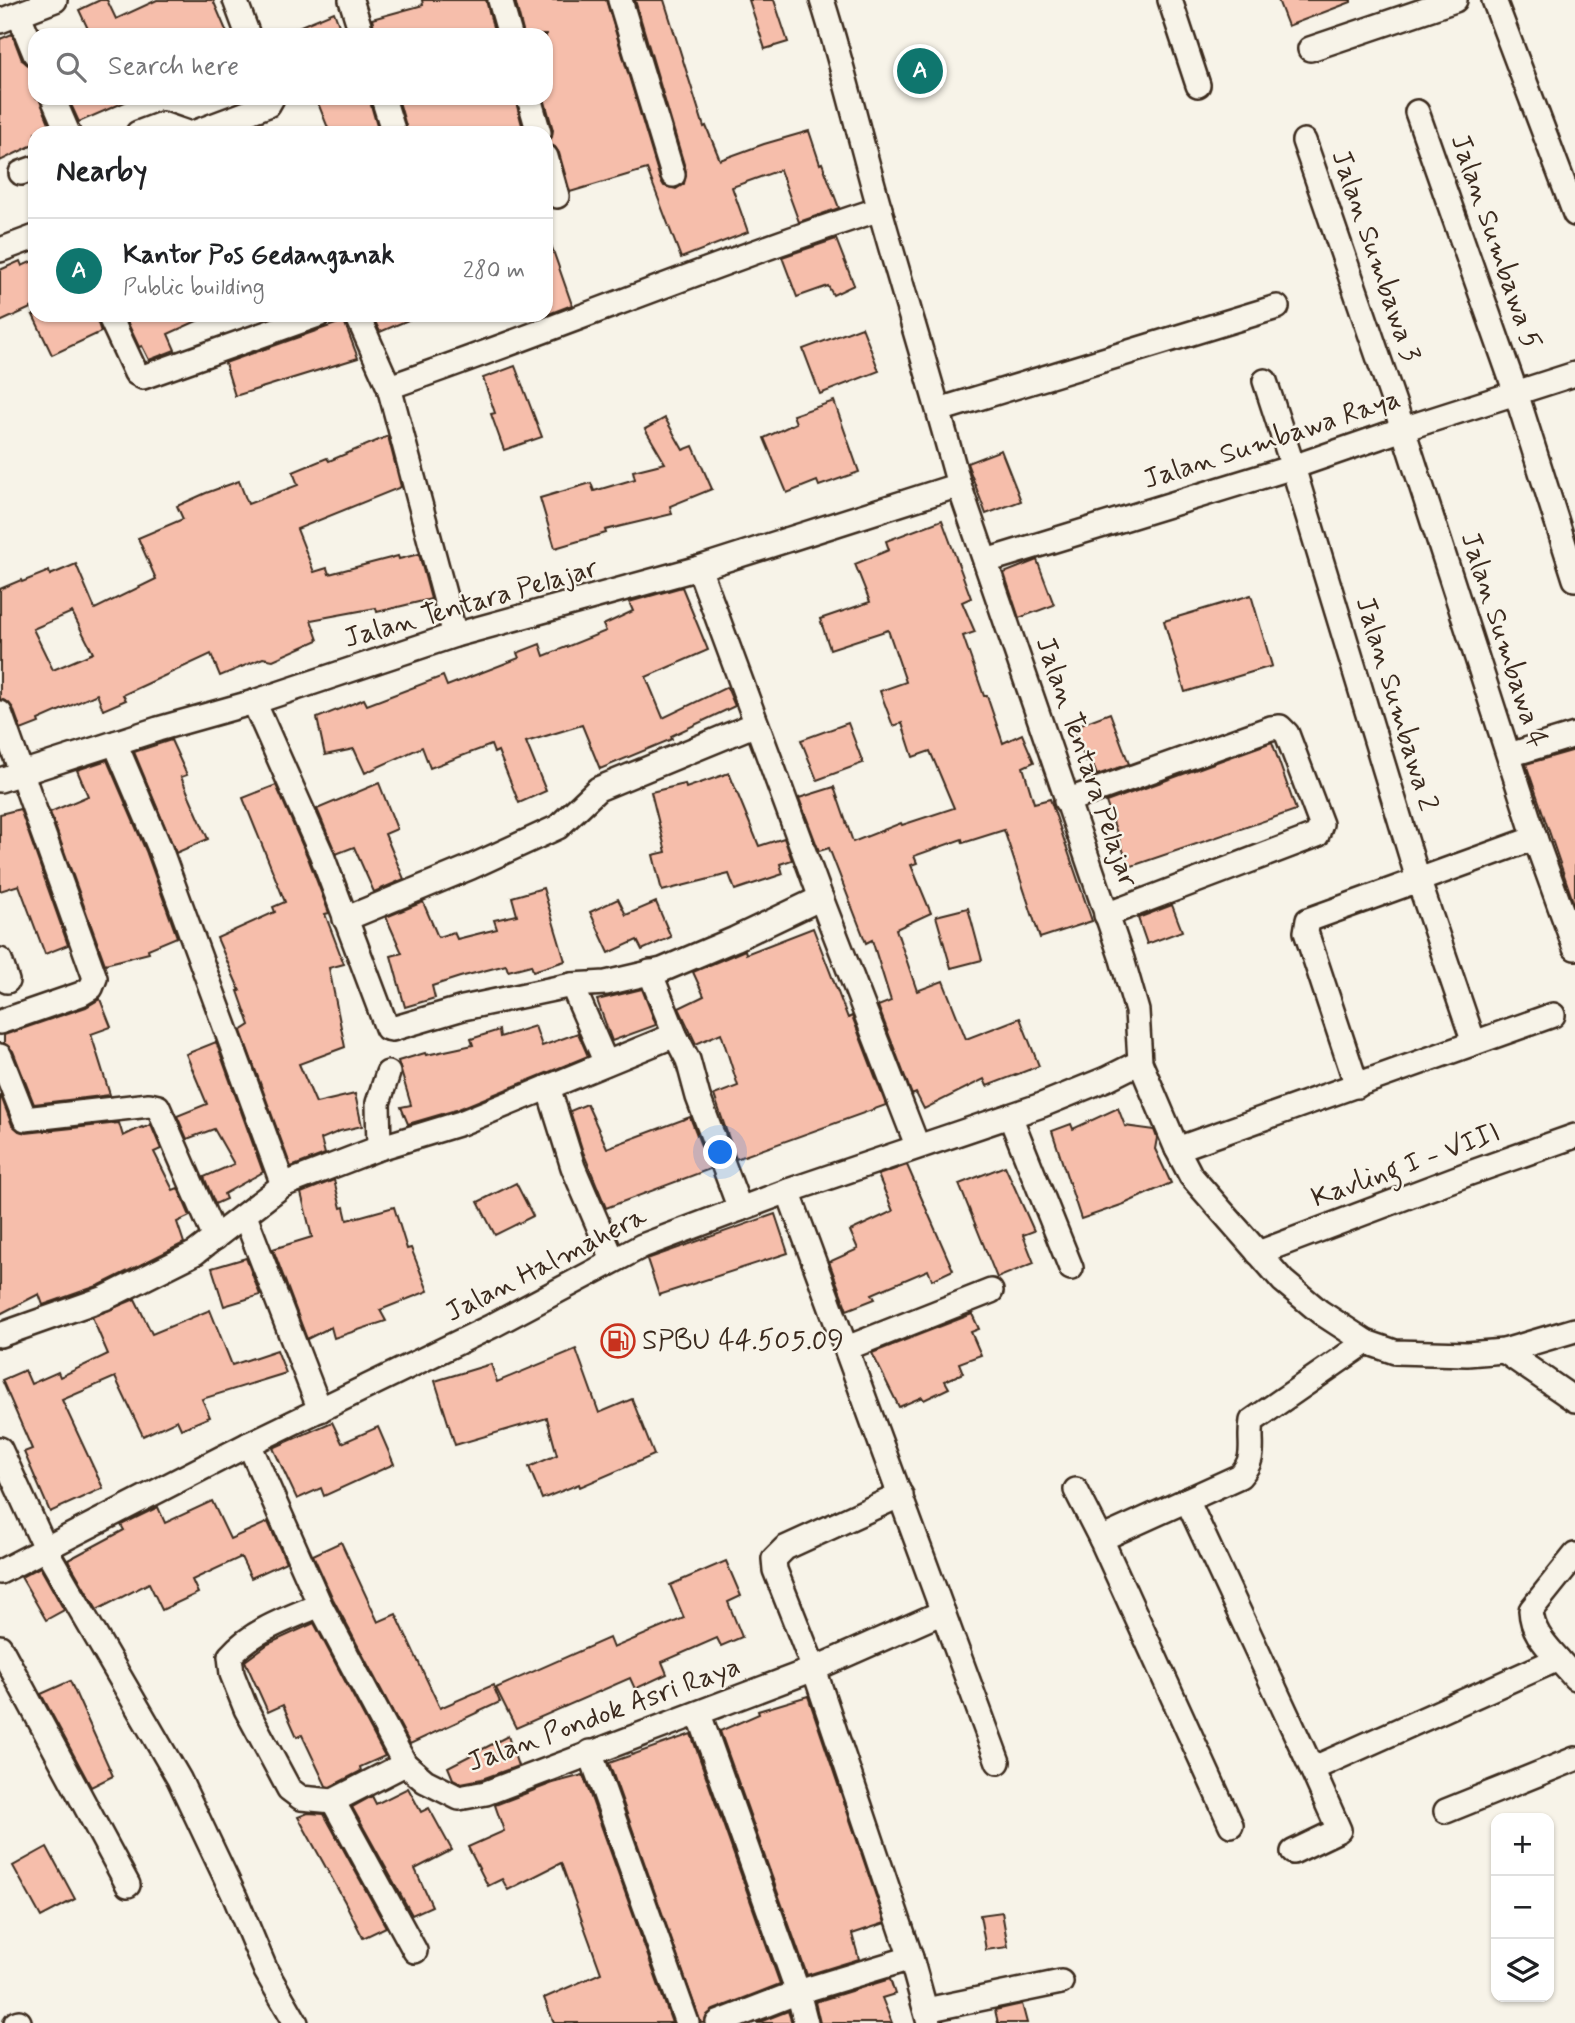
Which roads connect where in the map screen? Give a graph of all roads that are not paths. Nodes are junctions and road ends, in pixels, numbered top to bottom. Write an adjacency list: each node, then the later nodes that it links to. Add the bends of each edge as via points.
1 (55, 0): 10 (street)
2 (235, 0): 11 (street)
3 (351, 0): 12 (street)
4 (500, 0): 13 (street)
5 (620, 0): 27 (street)
6 (822, 0): 30 (street, Jalan Tentara Pelajar)
7 (1170, 0): 16 (street)
8 (1455, 0): 15 (street)
9 (1494, 0): 31 (street)
10 (9, 18): 14 (street)
11 (245, 28)
12 (360, 28)
13 (508, 28)
14 (28, 44)
15 (1310, 49)
16 (1198, 85)
17 (56, 105): 22 (street)
18 (265, 105): 23 (street)
19 (385, 105): 24 (street)
20 (531, 105): 25 (street)
21 (1417, 112): 41 (street, Jalan Sumbawa 5)
22 (65, 126)
23 (209, 126)
24 (392, 126)
25 (537, 126)
26 (1304, 141): 43 (street, Jalan Sumbawa 3)
27 (673, 175)
28 (553, 182): 29 (street)
29 (557, 196)
30 (880, 209): 40 (street); 42 (street, Jalan Tentara Pelajar)
31 (1575, 214)
32 (28, 240): 33 (street)
33 (0, 250)
34 (1277, 307): 42 (street)
35 (112, 322): 36 (street, via 136,373 143,377)
36 (298, 322)
37 (360, 322): 40 (street)
38 (1575, 374): 41 (street, Jalan Sumbawa Raya)
39 (1265, 381): 44 (street, Jalan Sumbawa 2)
40 (389, 387): 49 (street)
41 (1517, 393): 43 (street, Jalan Sumbawa Raya); 48 (street, Jalan Sumbawa 5)
42 (939, 410): 45 (street, Jalan Tentara Pelajar)
43 (1403, 429): 44 (street, Jalan Sumbawa Raya); 55 (street, Jalan Sumbawa 4)
44 (1293, 467): 46 (street, Jalan Sumbawa Raya); 60 (street, Jalan Sumbawa 2)
45 (958, 485): 46 (street, Jalan Tentara Pelajar); 47 (street, Jalan Tentara Pelajar)
46 (986, 561): 58 (street, Jalan Tentara Pelajar)
47 (699, 568): 49 (street, Jalan Tentara Pelajar); 52 (street)
48 (1575, 579)
49 (455, 635): 50 (street, Jalan Tentara Pelajar)
50 (254, 702): 54 (street, Jalan Tentara Pelajar); 63 (street)
51 (0, 713): 56 (street)
52 (756, 724): 61 (street); 63 (street, via 598,789 558,827)
53 (1575, 735): 55 (street)
54 (115, 743): 56 (street, Jalan Tentara Pelajar); 82 (street, via 159,846)
55 (1509, 755): 59 (street, Jalan Sumbawa 4)
56 (22, 773): 57 (street, Jalan Tentara Pelajar); 68 (street, via 95,982 81,994)
57 (0, 780)
58 (1066, 801): 62 (street, Jalan Tentara Pelajar); 62 (street, via 1280,727 1287,734 1321,824 1317,835)
59 (1535, 838): 60 (street); 64 (street, Jalan Sumbawa 4)
60 (1418, 879): 70 (street, Jalan Sumbawa 2); 75 (street, via 1306,923)
61 (821, 898): 65 (street); 79 (street)
62 (1106, 915): 72 (street, Jalan Tentara Pelajar, via 1137,1011)
63 (345, 919): 66 (street, via 387,1028)
64 (1575, 948)
65 (650, 972): 66 (street, via 606,983); 69 (street)
66 (572, 985): 73 (street)
67 (1553, 1015): 70 (street)
68 (0, 1022)
69 (674, 1035): 73 (street); 84 (street, via 688,1060)
70 (1475, 1043): 75 (street)
71 (0, 1056): 86 (street, via 24,1119 158,1107)
72 (1140, 1062): 77 (street, Jalan Halmahera); 81 (street, Jalan Tentara Pelajar)
73 (606, 1063): 76 (street)
74 (388, 1073): 80 (street, via 379,1103)
75 (1357, 1086): 81 (street)
76 (548, 1087): 80 (street, via 461,1123); 88 (street, via 573,1167)
77 (1010, 1115): 79 (street, Jalan Halmahera); 89 (street)
78 (1575, 1136): 87 (street, Kavling I - VIII)
79 (917, 1146): 83 (street, Jalan Halmahera)
80 (379, 1148): 82 (street)
81 (1177, 1149): 87 (street, Jalan Tentara Pelajar, via 1191,1176)
82 (283, 1185): 85 (street)
83 (788, 1191): 84 (street, Jalan Halmahera); 94 (street)
84 (740, 1209): 88 (street, Jalan Halmahera)
85 (245, 1216): 86 (street); 97 (street)
86 (215, 1238): 92 (street, via 195,1253 105,1298)
87 (1258, 1253): 93 (street, Jalan Tentara Pelajar, via 1320,1312)
88 (613, 1260): 97 (street, Jalan Halmahera)
89 (1071, 1268)
90 (990, 1291): 94 (street)
91 (1575, 1330): 95 (street, Jalan Tentara Pelajar)
92 (0, 1335)
93 (1366, 1342): 95 (street, Jalan Tentara Pelajar, via 1395,1352); 102 (street, via 1252,1421 1252,1458 1240,1475)
94 (847, 1348): 101 (street)
95 (1504, 1351): 96 (street)
96 (1575, 1400)
97 (320, 1410): 98 (street, Jalan Halmahera)
98 (249, 1444): 104 (street, Jalan Halmahera); 107 (street, Jalan Pondok Asri Raya)
99 (0, 1449): 104 (street)
100 (1076, 1490): 103 (street)
101 (901, 1495): 108 (street); 111 (street, via 785,1548 774,1559)
102 (1187, 1500): 103 (street); 118 (street)
103 (1101, 1539): 121 (street)
104 (46, 1550): 106 (street, Jalan Halmahera); 129 (street, via 179,1779 266,1971)
105 (1575, 1555): 110 (street, via 1531,1609 1536,1634)
106 (0, 1572)
107 (320, 1605): 117 (street, Jalan Pondok Asri Raya); 119 (street, via 266,1628 230,1656 246,1709 289,1788 301,1798)
108 (943, 1612): 111 (street, Jalan Pondok Asri Raya); 116 (street)
109 (0, 1647): 123 (street)
110 (1558, 1659): 112 (street); 118 (street)
111 (814, 1669): 113 (street, Jalan Pondok Asri Raya); 125 (street)
112 (1575, 1678)
113 (699, 1714): 114 (street, Jalan Pondok Asri Raya); 127 (street)
114 (590, 1752): 117 (street, Jalan Pondok Asri Raya, via 486,1793 459,1798); 130 (street)
115 (1575, 1759): 120 (street)
116 (998, 1762)
117 (405, 1765): 119 (street)
118 (1312, 1769): 122 (street, via 1339,1830)
119 (333, 1801): 124 (street)
120 (1447, 1811)
121 (1231, 1825)
122 (1293, 1852)
123 (128, 1885)
124 (415, 1951)
125 (911, 1958): 127 (street); 128 (street)
126 (1061, 1982): 128 (street)
127 (798, 1992): 131 (street); 132 (street)
128 (927, 2017)
129 (296, 2023)
130 (687, 2023)
131 (718, 2023)
132 (806, 2023)

